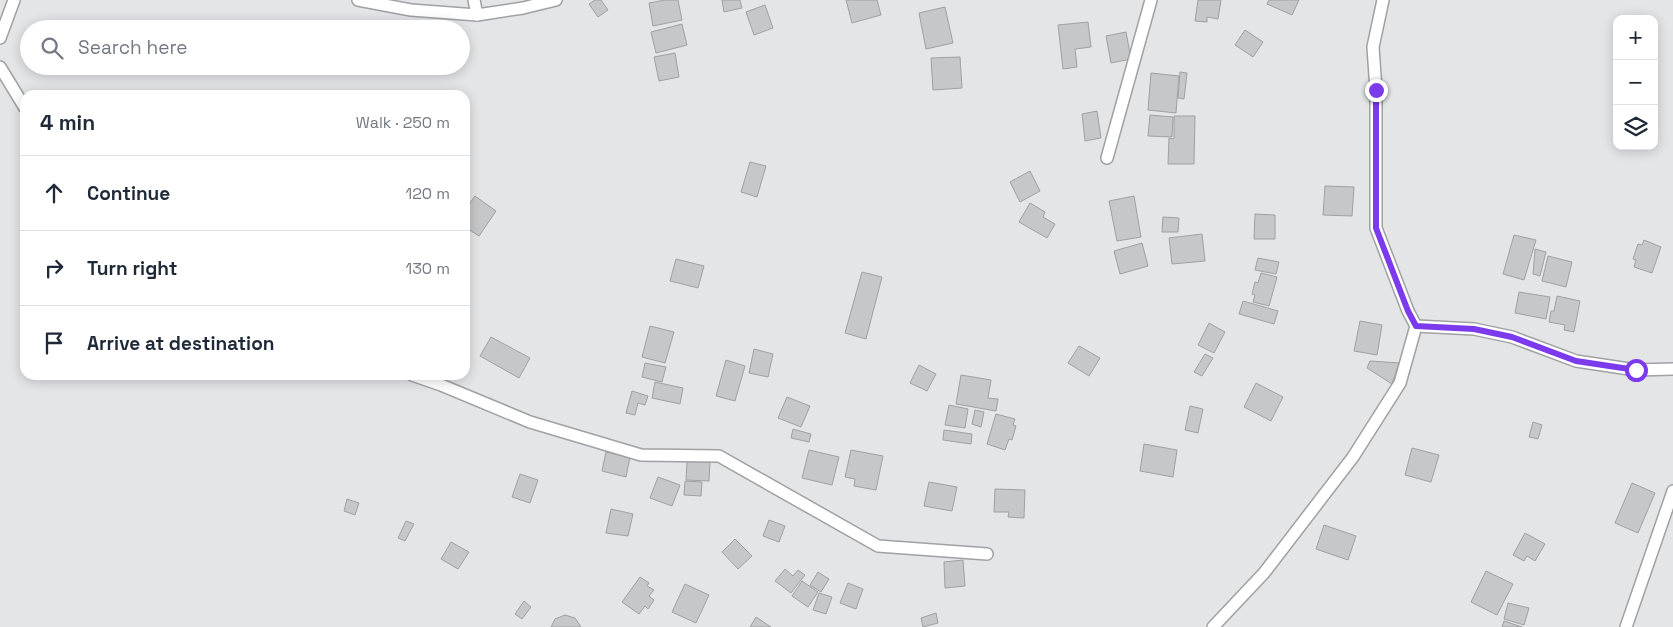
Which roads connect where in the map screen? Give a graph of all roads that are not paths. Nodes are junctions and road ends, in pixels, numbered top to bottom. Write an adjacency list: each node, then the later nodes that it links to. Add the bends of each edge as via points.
1 (14, 0): 8 (street)
2 (358, 0): 7 (street, via 411,10)
3 (474, 0): 7 (street)
4 (556, 0): 7 (street)
5 (1151, 0): 11 (street)
6 (1383, 0): 12 (street, via 1372,47 1376,90 1376,228)
7 (477, 15)
8 (0, 38)
9 (0, 67): 10 (street)
10 (20, 100)
11 (1107, 158)
12 (1416, 326): 13 (street, via 1474,329 1512,337 1576,361 1636,370); 17 (street, via 1400,383 1353,457 1264,573)
13 (1673, 369)
14 (426, 380): 16 (street, via 530,422 641,455 719,456 878,546)
15 (1673, 490): 18 (street)
16 (987, 554)
17 (1213, 627)
18 (1626, 627)

